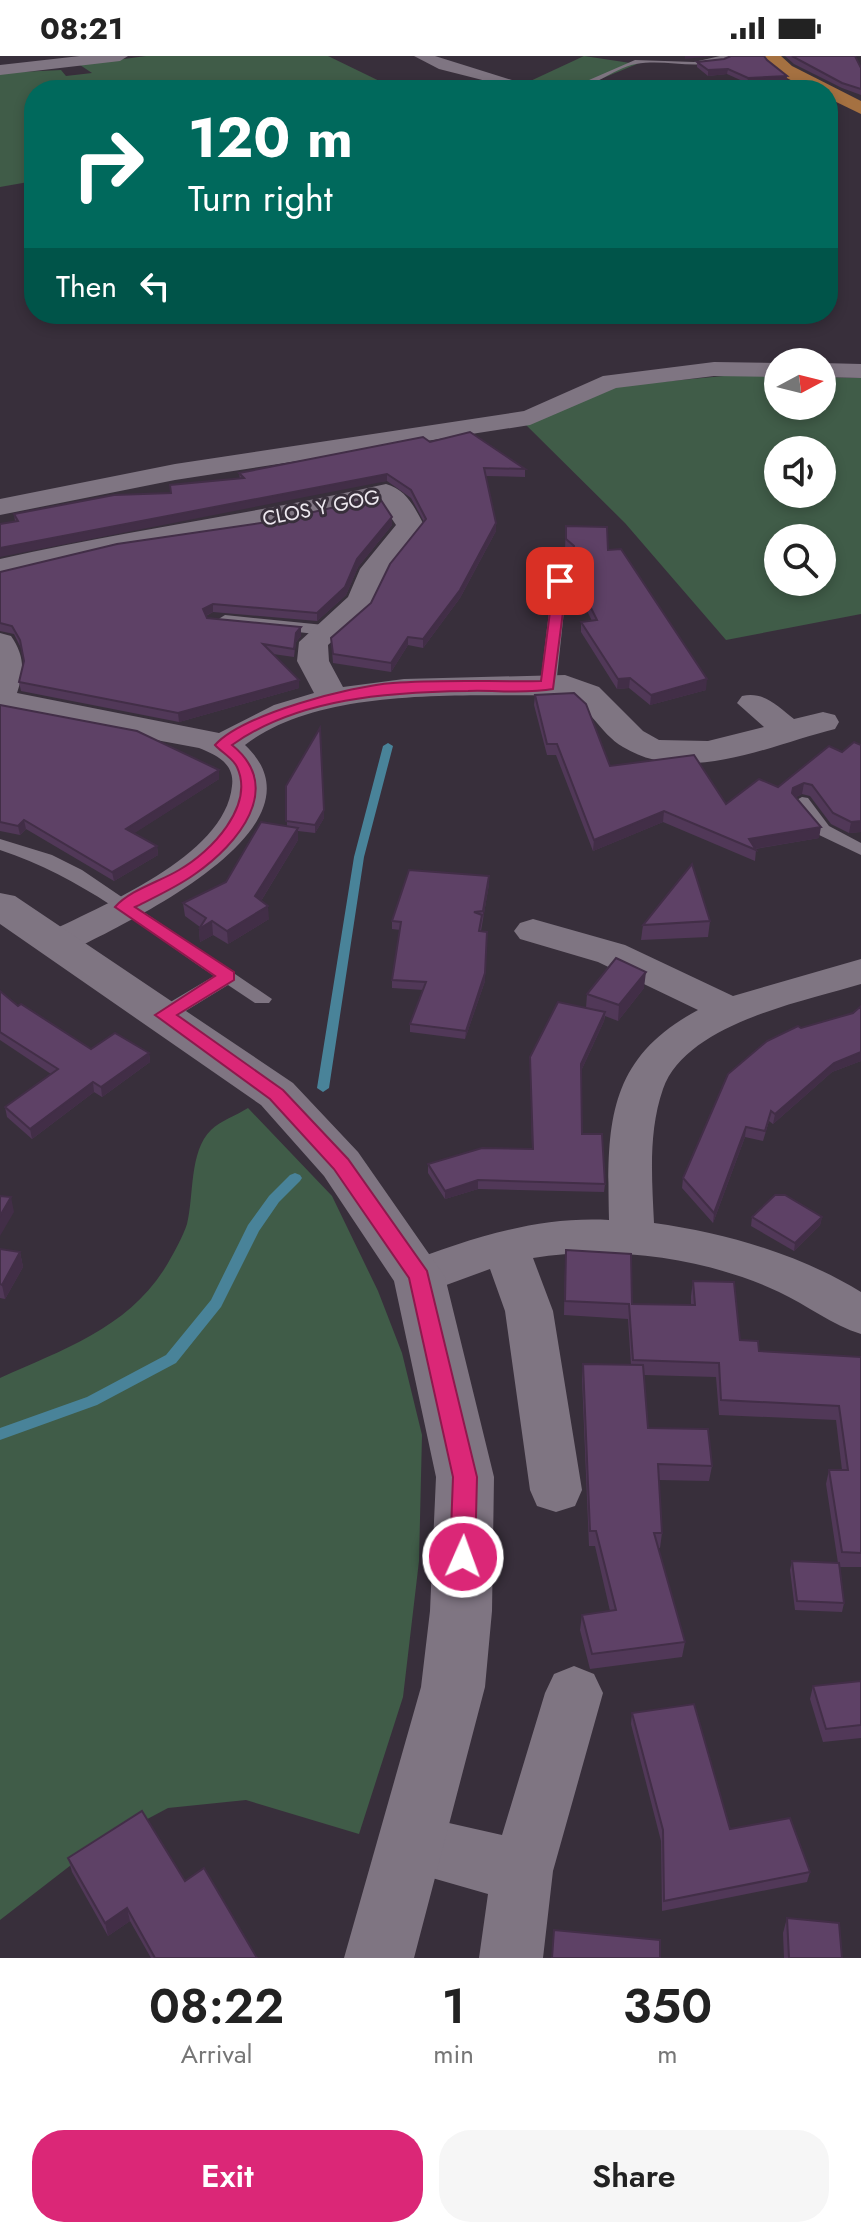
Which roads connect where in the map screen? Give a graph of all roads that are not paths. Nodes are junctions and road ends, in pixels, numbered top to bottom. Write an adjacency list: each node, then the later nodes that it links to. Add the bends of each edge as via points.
1 (120, 56): 5 (street)
2 (422, 56): 6 (street)
3 (731, 56): 7 (lane, via 694,64 635,62)
4 (771, 56): 8 (main road)
5 (0, 70)
6 (502, 80)
7 (593, 80)
8 (806, 80)
9 (838, 96): 10 (main road)
10 (861, 108)
11 (764, 370): 14 (street, via 714,369 622,379 530,418 175,472)
12 (836, 370): 13 (street)
13 (861, 371)
14 (0, 507)
15 (563, 555): 20 (lane)
16 (0, 568): 18 (street, CLOS Y GOG, via 386,492 410,525 372,572 366,595)
17 (213, 620): 18 (lane)
18 (324, 630): 22 (street, via 316,636 311,654)
19 (0, 642): 21 (street, via 9,675)
20 (548, 686): 22 (street, via 391,687); 25 (street, via 586,690 630,737 652,750 684,753)
21 (0, 699): 26 (street)
22 (335, 700): 26 (street, via 246,729)
23 (753, 703): 25 (street)
24 (823, 722): 25 (street)
25 (788, 730)
26 (223, 745): 31 (street, via 249,773 247,805 213,852 188,872)
27 (802, 802): 29 (lane, via 823,830)
28 (0, 844): 31 (lane, via 56,864)
29 (861, 850)
30 (0, 905): 33 (street)
31 (123, 907): 33 (street); 35 (lane)
32 (533, 931): 37 (street, via 621,954 677,979)
33 (57, 943): 38 (street)
34 (861, 971): 37 (street)
35 (228, 976): 36 (lane); 38 (lane)
36 (262, 999)
37 (732, 1013): 39 (street, via 702,1023 673,1043 650,1070 638,1104 634,1140)
38 (167, 1017): 41 (street, via 277,1094 341,1164)
39 (632, 1240): 40 (street, via 565,1237); 42 (street, via 685,1245 770,1270 819,1290)
40 (506, 1248): 41 (street); 43 (street, via 529,1311)
41 (419, 1277): 45 (street, via 465,1477 453,1687)
42 (861, 1316)
43 (556, 1490)
44 (574, 1693): 46 (street)
45 (409, 1844): 46 (street); 47 (street)
46 (522, 1871): 48 (street)
47 (379, 1958)
48 (511, 1958)

